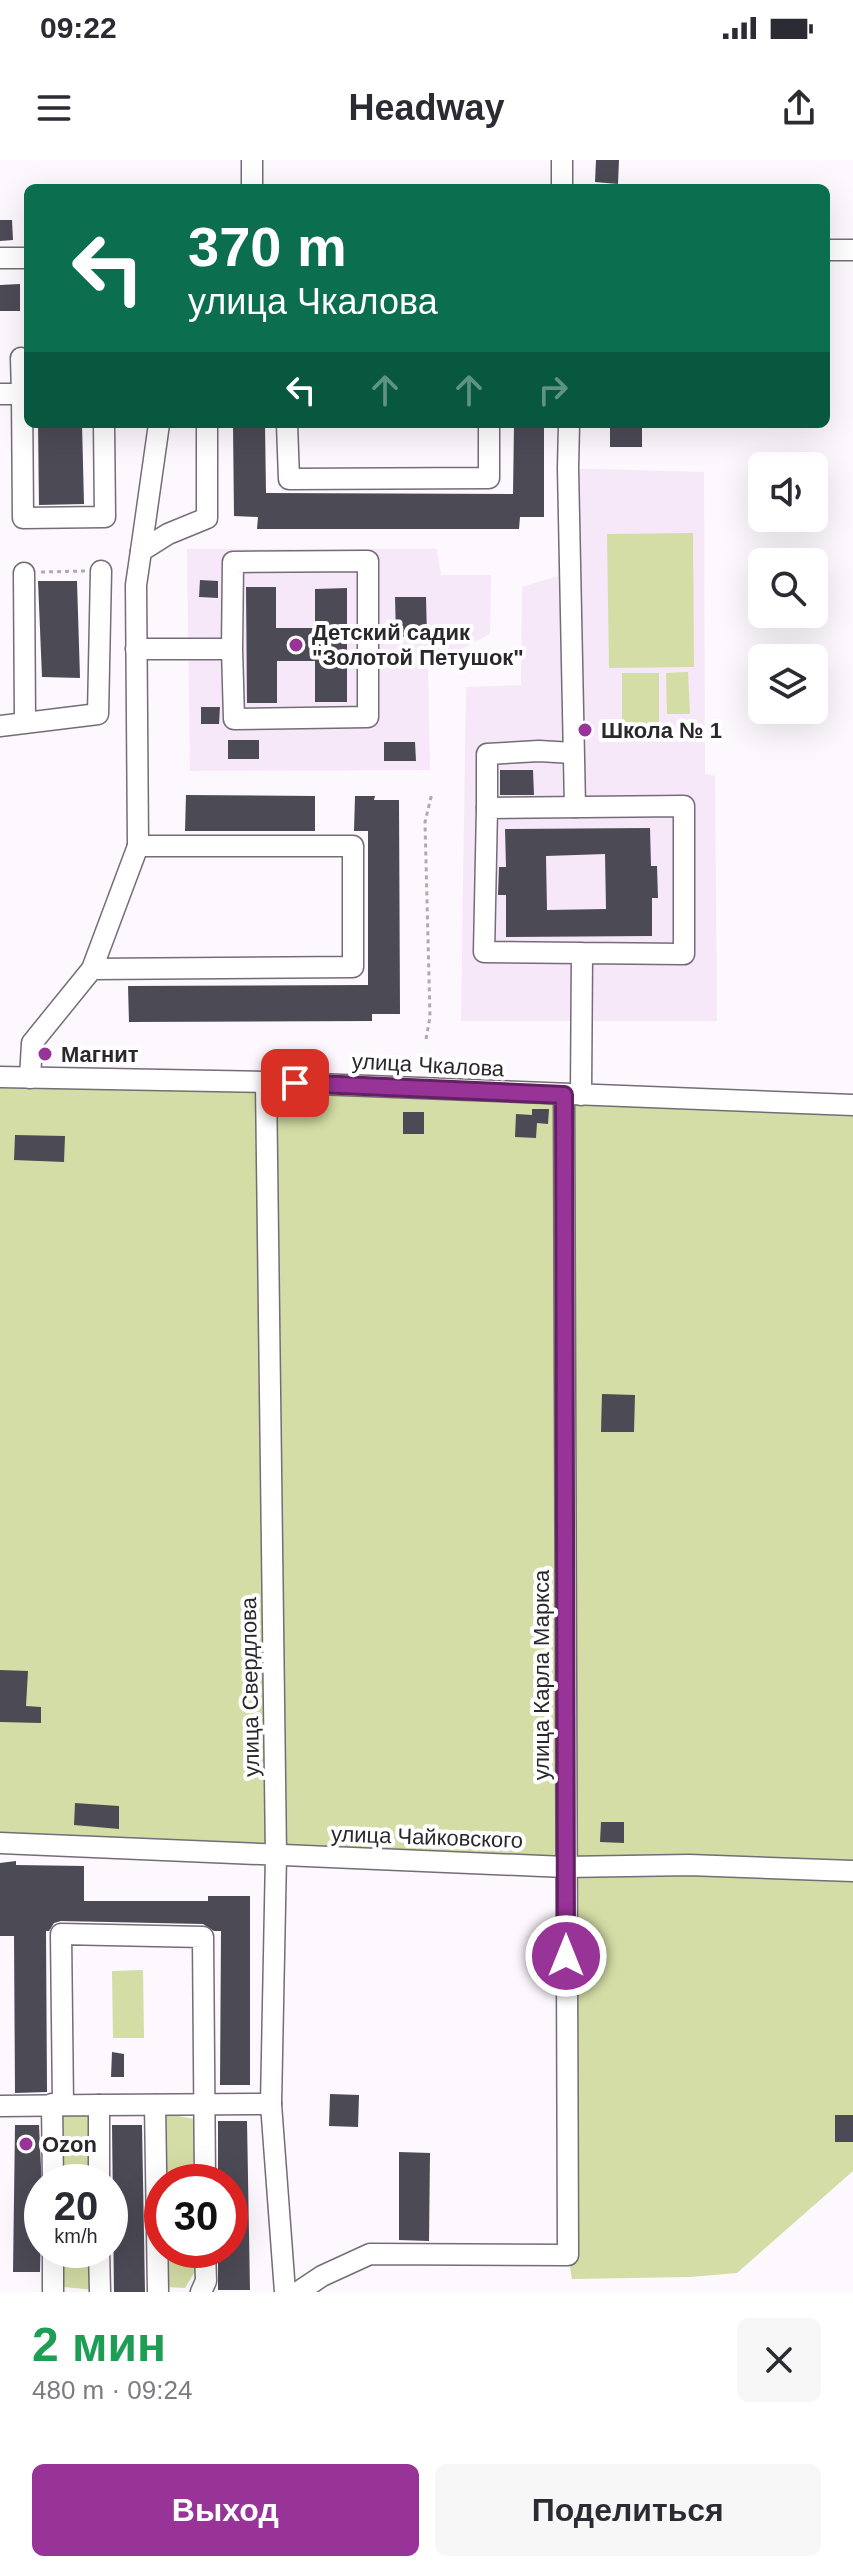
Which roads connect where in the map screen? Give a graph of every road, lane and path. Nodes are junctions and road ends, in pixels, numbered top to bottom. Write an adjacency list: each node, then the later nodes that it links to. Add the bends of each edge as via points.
1 (252, 160): 3 (street)
2 (562, 160): 4 (street)
3 (252, 184)
4 (562, 184)
5 (830, 250): 6 (street)
6 (853, 250)
7 (0, 258): 8 (street)
8 (24, 258)
9 (21, 358): 11 (street)
10 (0, 394): 11 (street)
11 (22, 394): 12 (street, via 23,518 105,517)
12 (104, 428)
13 (158, 428): 18 (street)
14 (207, 428): 18 (street, via 207,518)
15 (287, 428): 16 (street, via 289,479 304,479 489,478)
16 (489, 428)
17 (570, 430): 25 (street)
18 (141, 551): 21 (street)
19 (101, 571): 20 (path); 23 (street, via 98,714)
20 (24, 573): 23 (street)
21 (136, 649): 22 (street); 29 (street)
22 (232, 649): 22 (street, via 234,719 368,717 368,561 233,562)
23 (25, 721): 24 (street)
24 (0, 726)
25 (573, 753): 27 (street); 28 (street, via 487,754)
26 (432, 793): 32 (path, via 425,822 430,1017)
27 (575, 807): 28 (street); 30 (street, via 684,806 684,954)
28 (487, 808): 30 (street, via 484,952)
29 (138, 846): 31 (street); 31 (street, via 353,846 353,967)
30 (582, 953): 36 (street, улица Карла Маркса)
31 (92, 969): 34 (street, via 32,1043)
32 (426, 1039)
33 (0, 1077): 34 (street, улица Чкалова)
34 (30, 1078): 35 (street, улица Чкалова)
35 (266, 1082): 36 (street, улица Чкалова); 39 (street, улица Свердлова)
36 (572, 1095): 37 (street, улица Чкалова); 40 (street, улица Карла Маркса)
37 (853, 1105)
38 (0, 1843): 39 (street, улица Чайковского)
39 (276, 1856): 40 (street, улица Чайковского); 44 (street, улица Свердлова)
40 (565, 1867): 41 (street, улица Чайковского); 59 (street, улица Карла Маркса, via 568,2255 370,2254)
41 (853, 1871)
42 (58, 2104): 43 (street, via 61,1934 203,1937); 45 (street); 47 (street); 48 (street)
43 (204, 2104): 44 (street); 46 (street); 50 (street)
44 (271, 2104): 58 (street, улица Свердлова)
45 (99, 2105): 46 (street); 49 (street)
46 (155, 2105): 56 (street)
47 (0, 2106)
48 (54, 2164)
49 (99, 2164)
50 (205, 2164)
51 (53, 2268): 54 (street)
52 (99, 2268): 55 (street)
53 (206, 2268): 57 (street)
54 (53, 2292)
55 (100, 2292)
56 (158, 2292)
57 (201, 2292)
58 (285, 2292)
59 (298, 2292)

